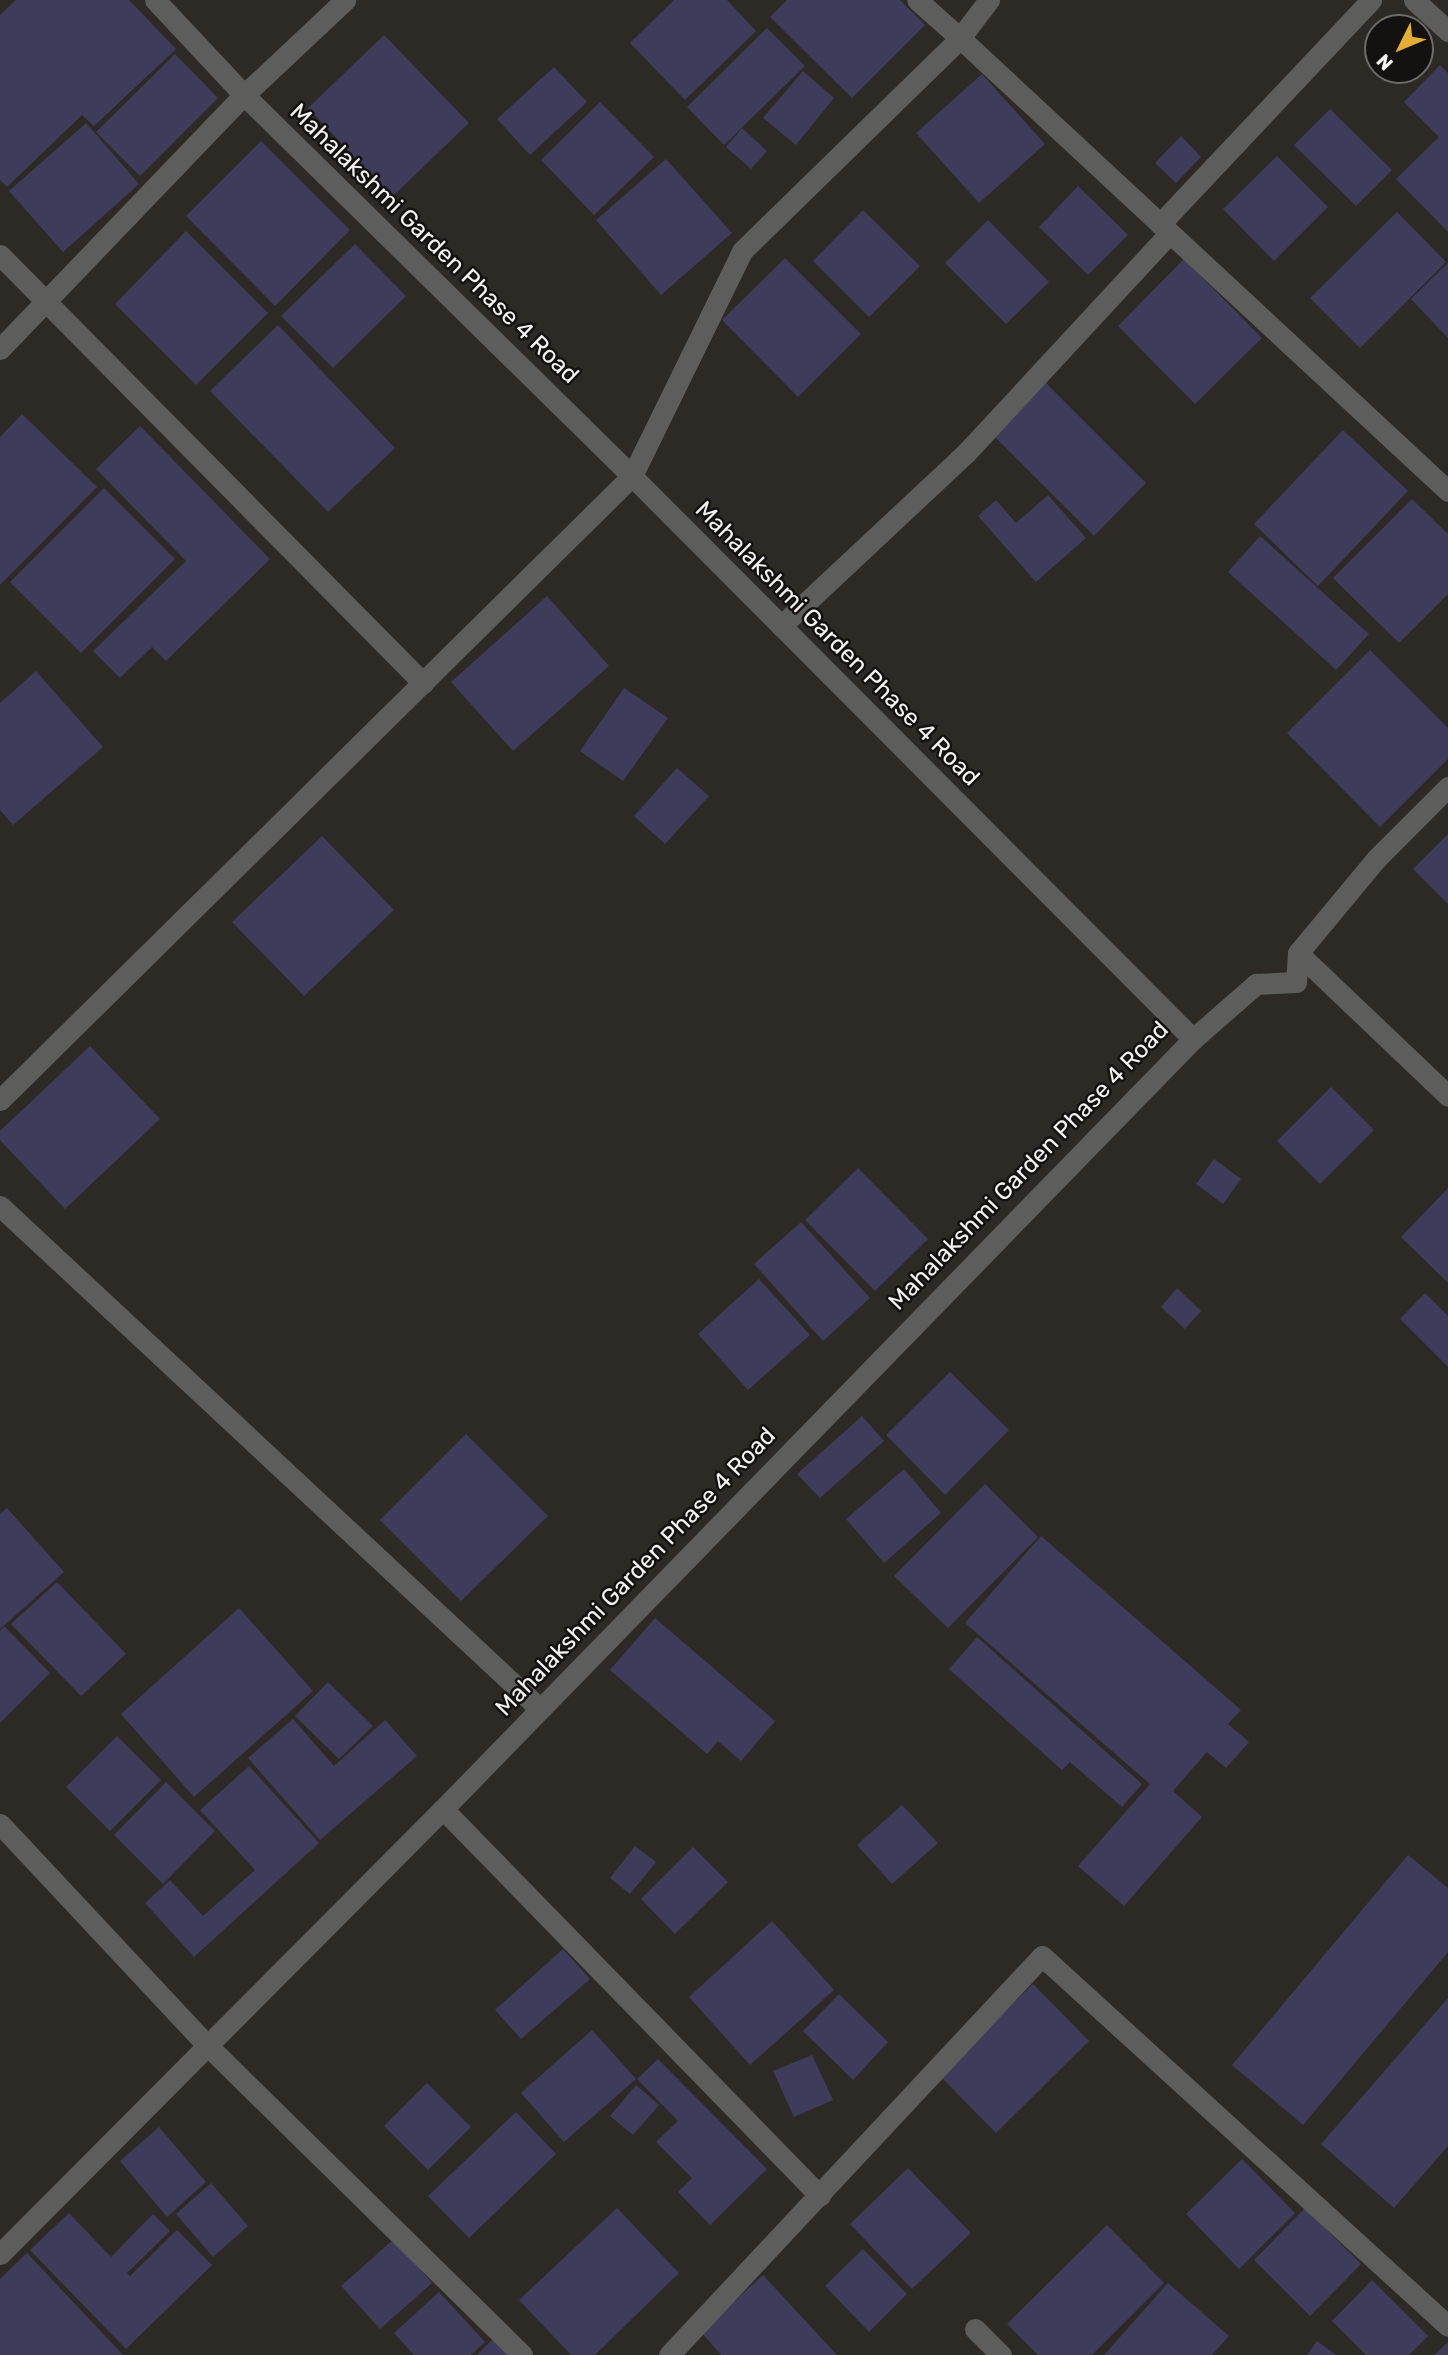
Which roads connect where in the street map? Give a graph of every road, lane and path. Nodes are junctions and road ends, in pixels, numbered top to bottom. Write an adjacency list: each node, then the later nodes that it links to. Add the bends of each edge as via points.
1 (155, 0): 9 (street, Mahalakshmi Garden Phase 4 Road)
2 (345, 0): 9 (street)
3 (917, 0): 8 (street)
4 (989, 0): 8 (street)
5 (1371, 0): 10 (street)
6 (1414, 0): 7 (street)
7 (1448, 31)
8 (960, 38): 10 (street); 14 (street, via 742,251)
9 (244, 95): 12 (street); 14 (street, Mahalakshmi Garden Phase 4 Road)
10 (1165, 229): 15 (street); 16 (street, via 966,453)
11 (0, 254): 12 (street)
12 (44, 303): 13 (street); 17 (street)
13 (0, 349)
14 (632, 476): 16 (street, Mahalakshmi Garden Phase 4 Road); 17 (street)
15 (1448, 491)
16 (781, 626): 20 (street, Mahalakshmi Garden Phase 4 Road)
17 (423, 683): 22 (street)
18 (1448, 787): 19 (street, via 1376,859)
19 (1298, 953): 20 (street, via 1296,982 1256,984); 21 (street)
20 (1193, 1039): 24 (street, Mahalakshmi Garden Phase 4 Road)
21 (1448, 1096)
22 (0, 1100)
23 (0, 1206): 24 (street)
24 (539, 1708): 25 (street, Mahalakshmi Garden Phase 4 Road)
25 (443, 1809): 27 (street, Mahalakshmi Garden Phase 4 Road); 28 (street)
26 (0, 1824): 27 (street)
27 (209, 2047): 29 (street, Mahalakshmi Garden Phase 4 Road); 32 (street)
28 (820, 2196): 30 (street, via 1042,1956); 33 (street)
29 (0, 2254)
30 (1448, 2326)
31 (975, 2329): 34 (street)
32 (522, 2355)
33 (668, 2355)
34 (1001, 2355)

